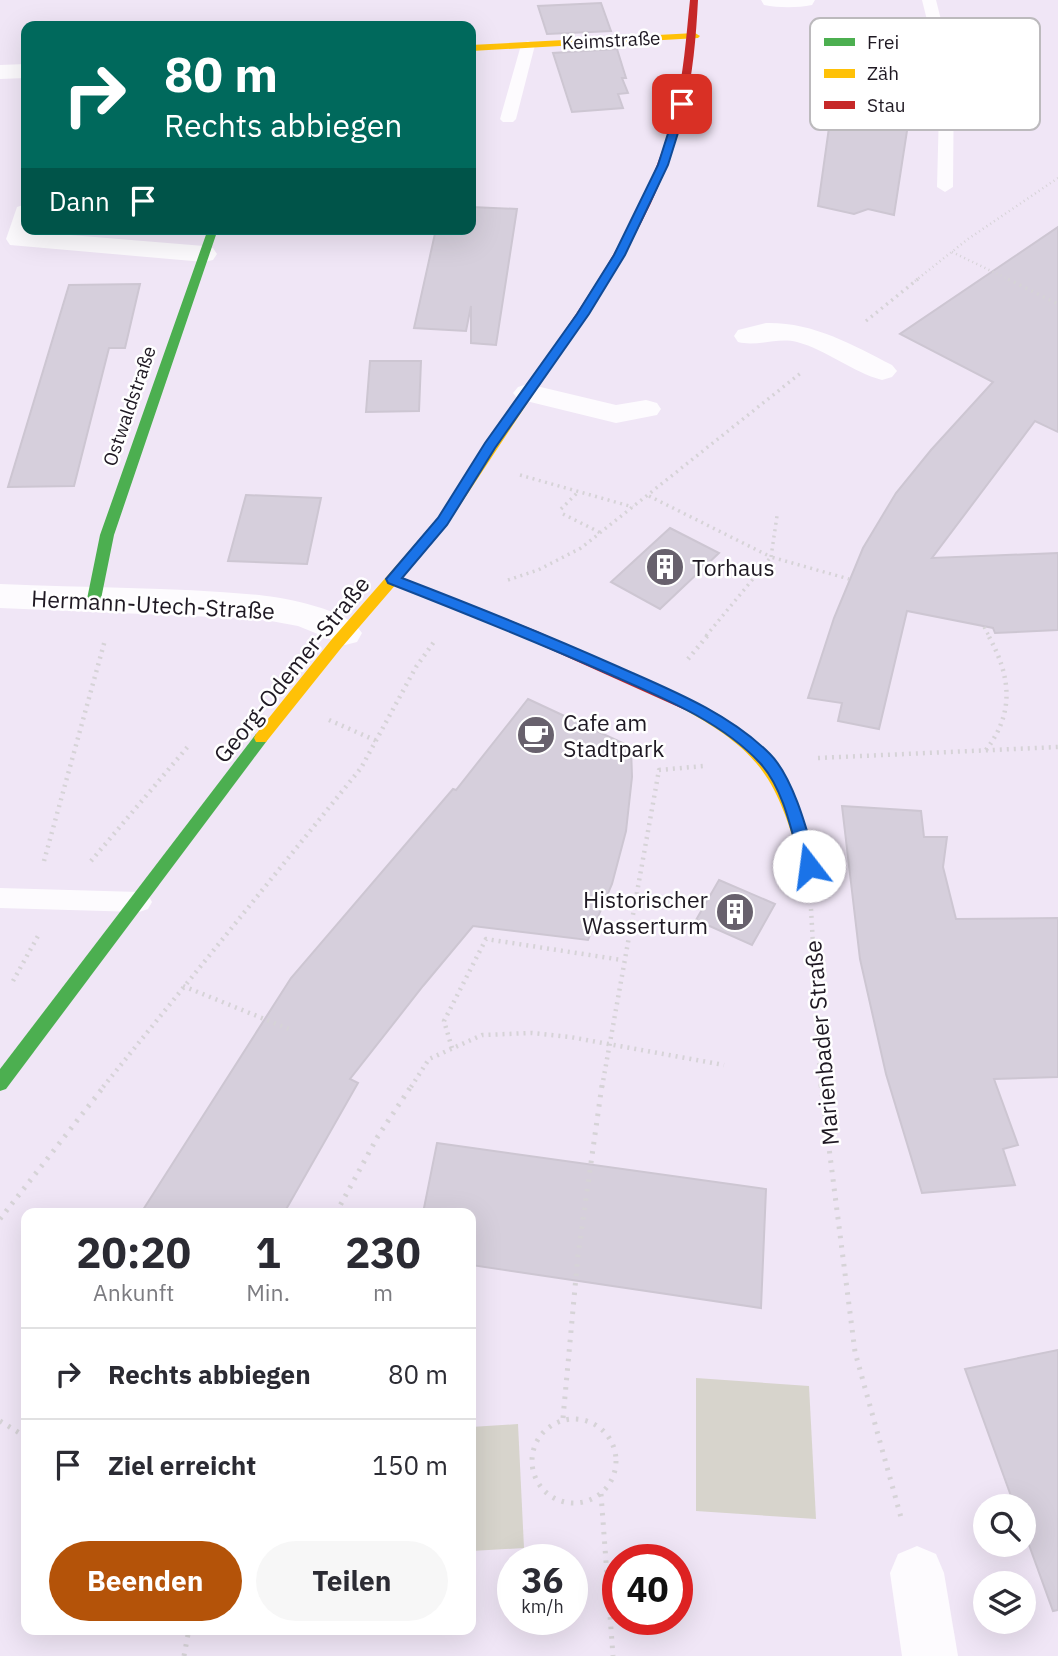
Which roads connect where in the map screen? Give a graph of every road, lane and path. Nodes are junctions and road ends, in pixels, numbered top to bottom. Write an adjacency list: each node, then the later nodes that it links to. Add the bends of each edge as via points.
1 (694, 0): 6 (street, Georg-Odemer-Straße)
2 (772, 0): 3 (street)
3 (804, 0)
4 (929, 0): 5 (lane)
5 (934, 18)
6 (695, 36): 7 (street, Keimstraße); 21 (street, Georg-Odemer-Straße, via 676,127 647,203 583,314)
7 (528, 45): 8 (street, Keimstraße); 11 (lane, Keimstraße)
8 (476, 48)
9 (21, 71): 10 (street)
10 (0, 72)
11 (508, 119)
12 (946, 130): 13 (lane)
13 (945, 187)
14 (21, 231): 17 (street, via 19,239)
15 (211, 235): 17 (street, Ostwaldstraße)
16 (952, 252): 18 (path)
17 (204, 254): 35 (street, Ostwaldstraße, via 107,535)
18 (1058, 304)
19 (748, 336): 20 (street, via 760,331 791,331)
20 (882, 371)
21 (528, 393): 22 (street, via 616,414); 32 (street, Georg-Odemer-Straße, via 442,522)
22 (646, 409)
23 (508, 471): 24 (path)
24 (579, 492): 26 (path); 27 (path)
25 (648, 496): 31 (path)
26 (633, 507)
27 (561, 509)
28 (563, 514): 30 (path)
29 (777, 516): 31 (path)
30 (601, 533)
31 (771, 556): 33 (path); 38 (path)
32 (393, 579): 37 (street, Georg-Odemer-Straße); 38 (street)
33 (849, 579)
34 (0, 596): 35 (street, Hermann-Utech-Straße)
35 (105, 600): 37 (street, Hermann-Utech-Straße, via 260,607 305,615); 45 (path)
36 (984, 627): 40 (path, via 998,649 1008,697 1001,725)
37 (345, 633): 46 (street, Georg-Odemer-Straße)
38 (662, 692): 41 (street, via 723,725)
39 (1058, 747): 40 (path)
40 (986, 750): 41 (path)
41 (766, 760): 43 (street, via 789,802); 47 (path, via 659,770)
42 (362, 768): 48 (path)
43 (809, 866): 60 (path, Marienbader Straße, via 820,1078 855,1352)
44 (0, 898): 45 (lane)
45 (33, 899): 46 (lane)
46 (139, 902): 53 (street, Georg-Odemer-Straße)
47 (622, 960): 50 (path); 51 (path, via 486,939 444,1021)
48 (183, 986): 49 (path); 55 (path)
49 (289, 1029)
50 (609, 1045): 51 (path, via 532,1033 482,1035); 52 (path); 56 (path, via 570,1317)
51 (452, 1048): 54 (path, via 429,1059 377,1136)
52 (724, 1065)
53 (0, 1083)
54 (339, 1208)
55 (0, 1219)
56 (563, 1418): 59 (path, via 591,1421 611,1442 614,1472); 59 (path, via 540,1434 532,1463 536,1478 544,1491 570,1504 585,1503)
57 (0, 1421): 58 (path)
58 (21, 1434)
59 (601, 1493): 63 (path)
60 (917, 1573): 64 (street)
61 (188, 1635): 62 (path)
62 (184, 1656)
63 (613, 1656)
64 (930, 1656)

